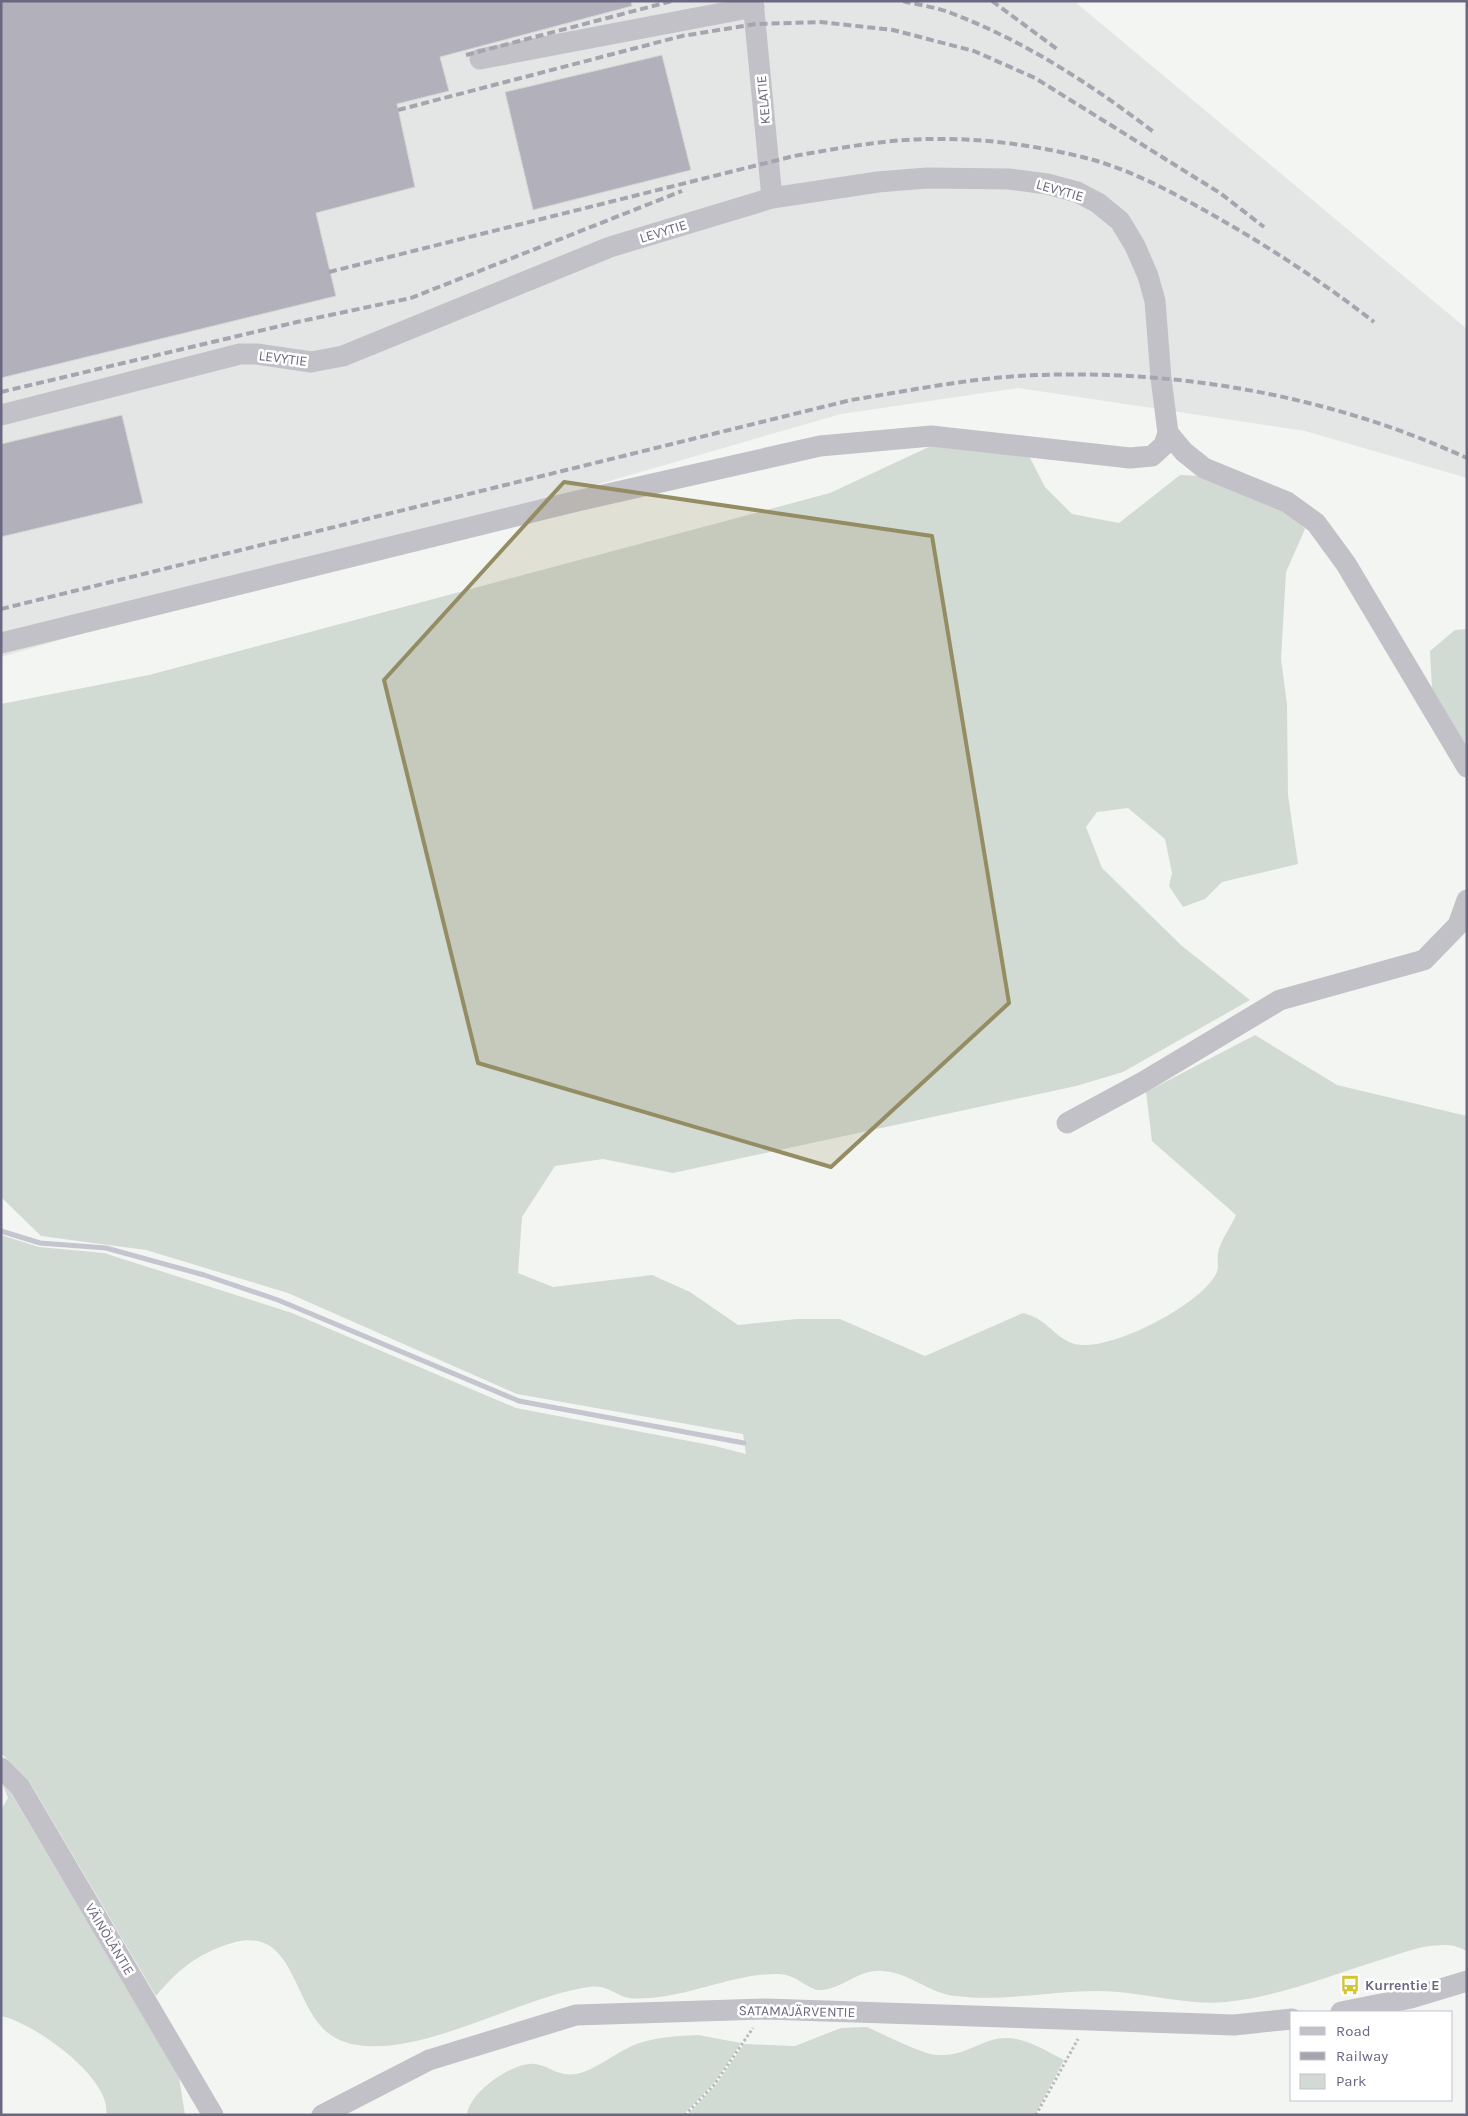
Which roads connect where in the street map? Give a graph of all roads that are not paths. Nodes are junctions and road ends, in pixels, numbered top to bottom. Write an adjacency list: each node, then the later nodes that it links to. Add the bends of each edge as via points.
1 (754, 4): 2 (street); 3 (street, KELATIE)
2 (480, 59)
3 (772, 198): 4 (street, LEVYTIE, via 610,247 343,356 311,362 240,354); 5 (street, LEVYTIE, via 927,178 1009,179 1077,192 1098,203 1120,221 1148,276 1154,302)
4 (1, 415)
5 (1168, 433): 6 (street, via 1164,445 1152,456 1130,458 930,436 820,446 578,501); 7 (street, via 1204,468 1288,502 1316,522 1346,564)
6 (1, 644)
7 (1466, 771)
8 (1467, 900): 9 (street, via 1458,925 1424,960 1280,1000)
9 (1068, 1123)
10 (1, 1768): 14 (street, VÄINÖLÄNTIE, via 20,1786)
11 (1467, 1981): 12 (street, via 1411,1998)
12 (1346, 2011)
13 (1290, 2019): 15 (street, SATAMAJÄRVENTIE, via 1234,2025 766,2009 576,2016 429,2060)
14 (213, 2115)
15 (322, 2115)

